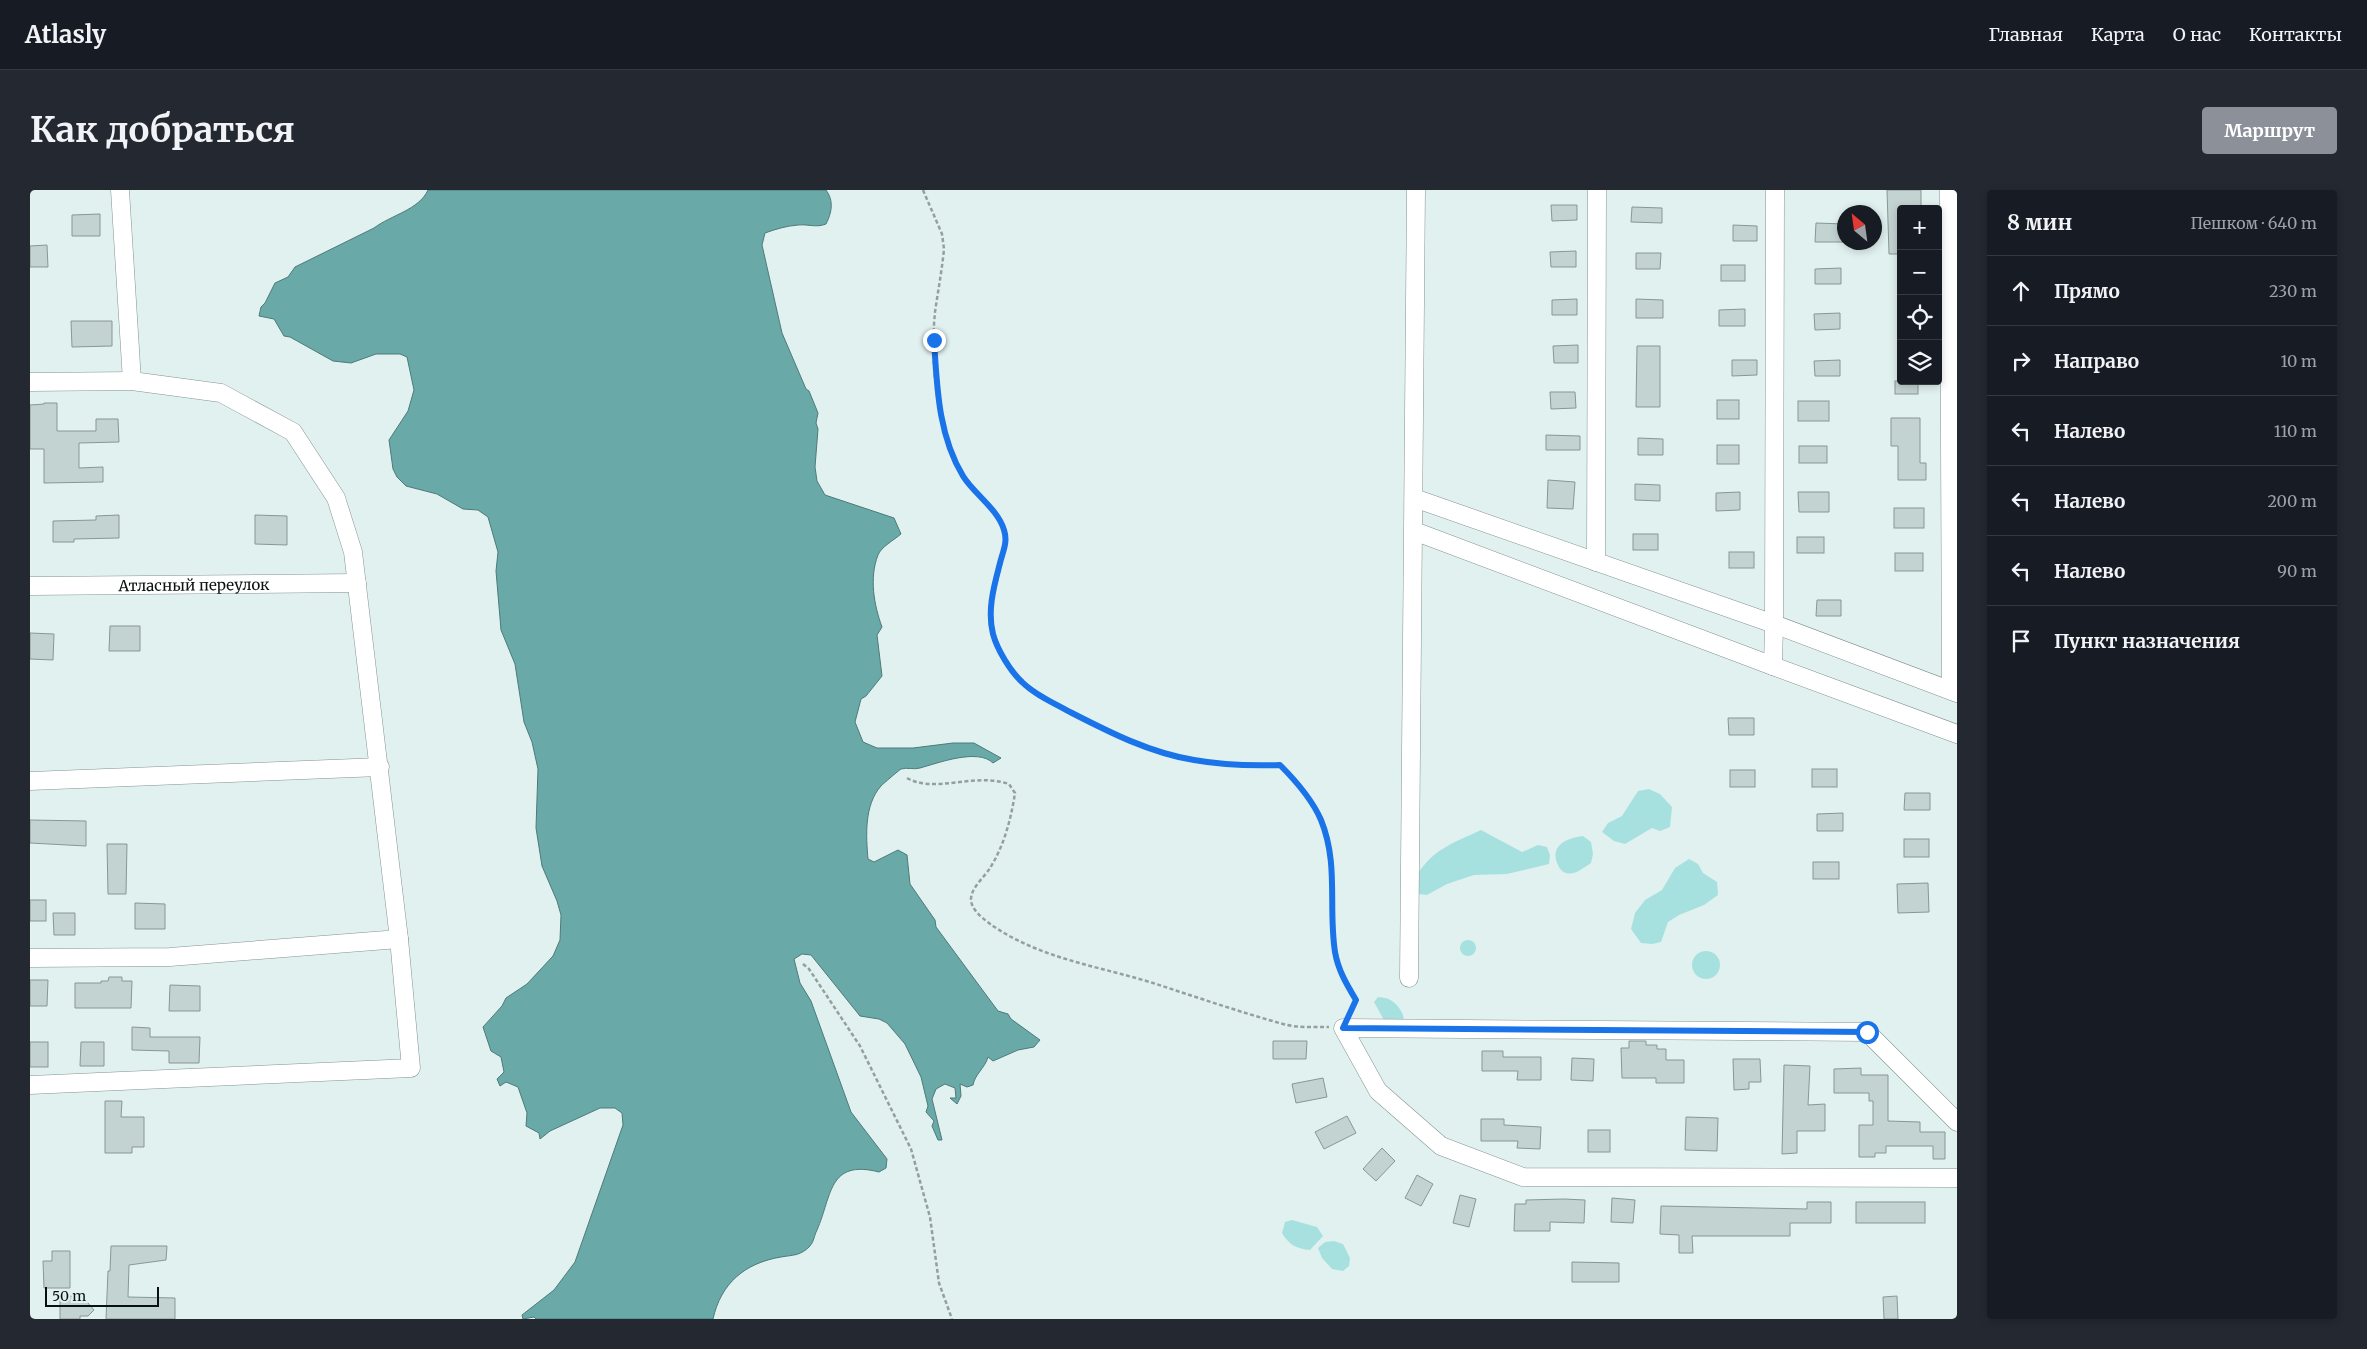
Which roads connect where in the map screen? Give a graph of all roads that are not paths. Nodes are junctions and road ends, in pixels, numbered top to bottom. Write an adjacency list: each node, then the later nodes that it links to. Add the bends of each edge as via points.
1 (120, 190): 6 (street)
2 (1416, 190): 8 (street)
3 (1598, 190): 10 (street)
4 (1775, 190): 13 (street)
5 (1949, 190): 15 (street)
6 (132, 381): 7 (street); 11 (street, via 221,393 293,432 336,498 353,552)
7 (30, 382)
8 (1414, 498): 9 (street); 10 (street)
9 (1414, 531): 14 (street); 21 (street)
10 (1596, 562): 13 (street)
11 (357, 583): 12 (street, Атласный переулок); 17 (street)
12 (30, 586)
13 (1774, 624): 14 (street); 15 (street)
14 (1773, 666): 16 (street)
15 (1954, 692)
16 (1957, 734)
17 (380, 767): 18 (street); 19 (street)
18 (30, 780)
19 (399, 939): 20 (street, via 170,957); 22 (street, via 411,1068)
20 (30, 958)
21 (1409, 978)
22 (30, 1085)
23 (1957, 1122): 24 (street, via 1867,1032 1343,1028 1378,1091 1440,1146 1523,1177)
24 (1957, 1178)

